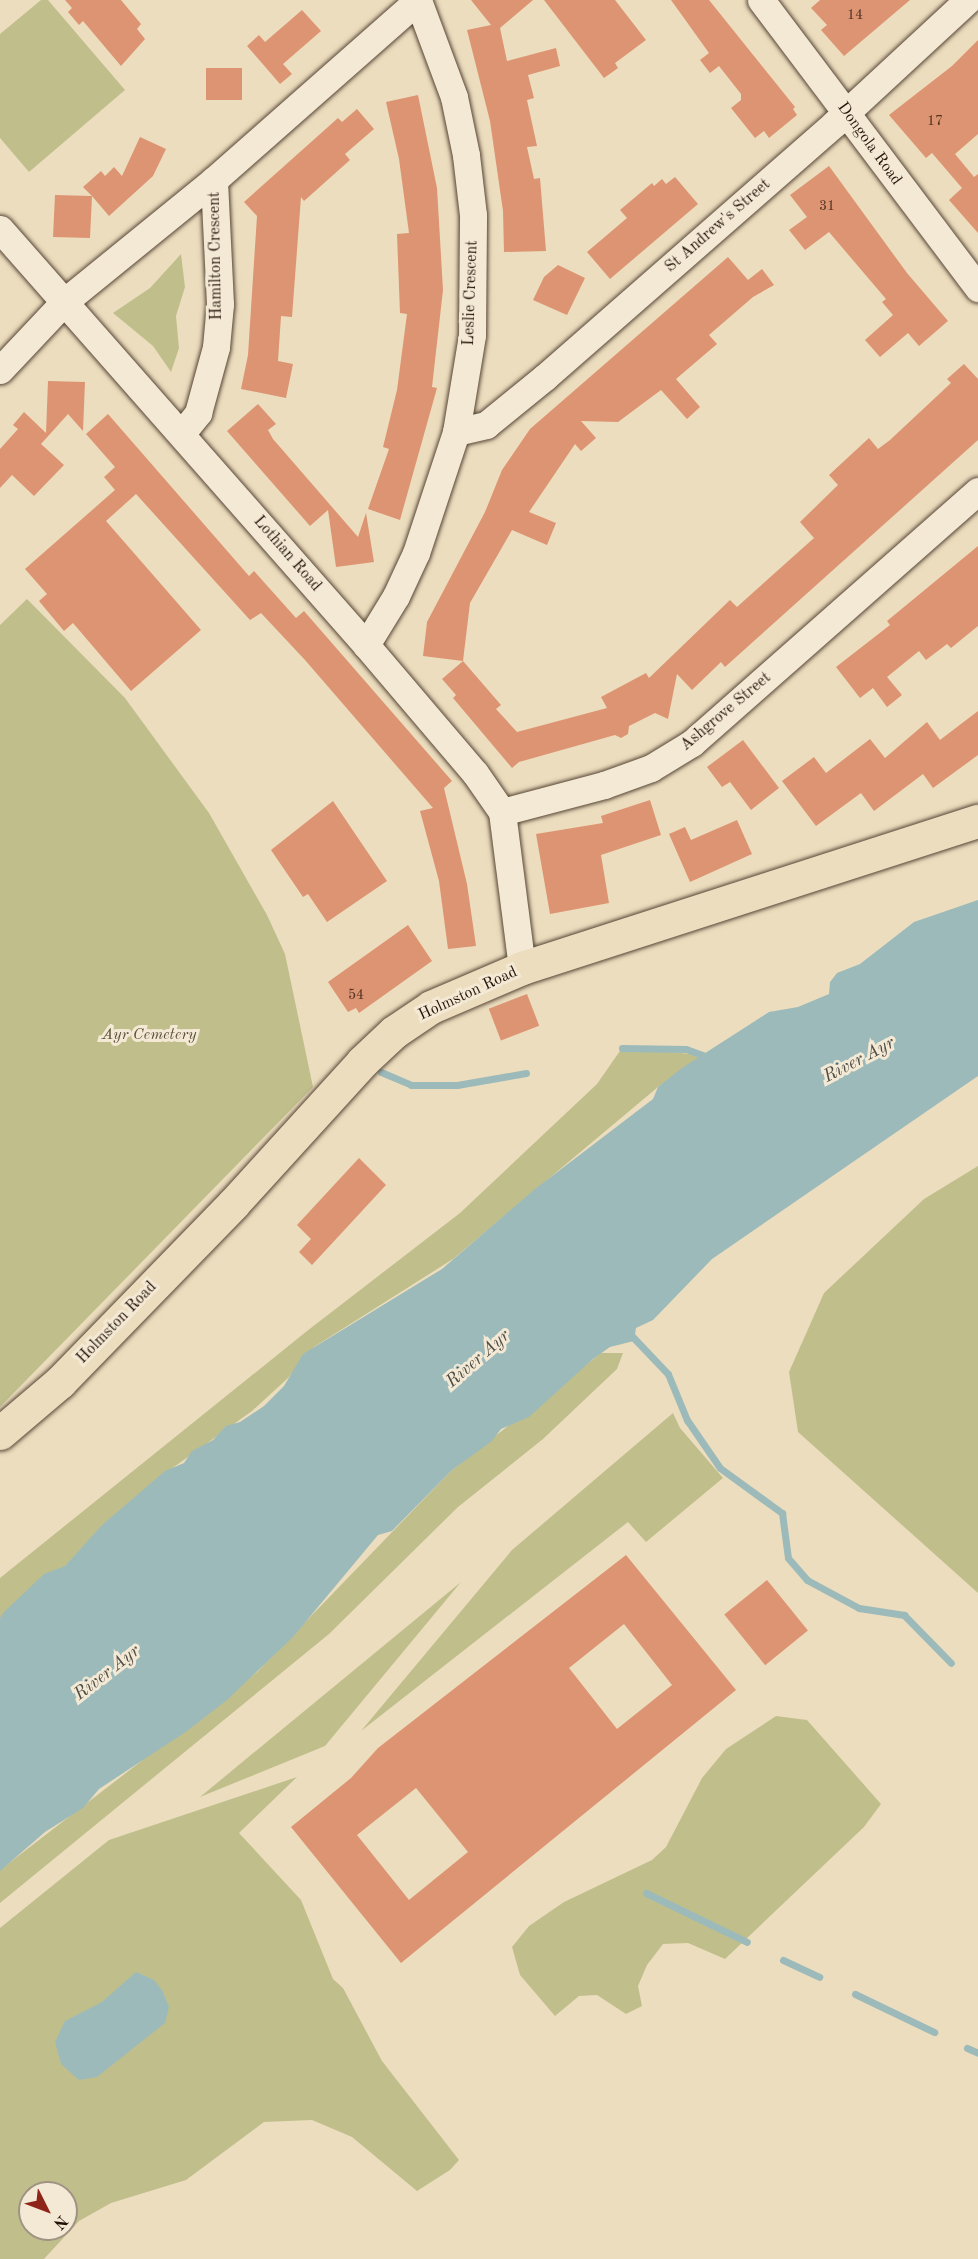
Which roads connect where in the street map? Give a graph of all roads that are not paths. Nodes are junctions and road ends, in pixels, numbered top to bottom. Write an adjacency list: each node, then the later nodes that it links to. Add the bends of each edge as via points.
1 (418, 0): 5 (street); 10 (street, Leslie Crescent, via 454,97 473,215 472,335)
2 (761, 0): 4 (street, Dongola Road)
3 (968, 0): 4 (street, St Andrew's Street)
4 (846, 112): 7 (street, Dongola Road); 10 (street, St Andrew's Street, via 486,425)
5 (214, 180): 8 (street); 11 (street, Hamilton Crescent, via 220,304 216,347 198,413)
6 (0, 229): 8 (street, Lothian Road)
7 (978, 288)
8 (64, 302): 9 (street); 11 (street, Lothian Road)
9 (0, 370)
10 (456, 432): 13 (street, Leslie Crescent, via 416,553)
11 (182, 433): 13 (street, Lothian Road)
12 (978, 491): 14 (street, Ashgrove Street, via 692,743 651,768)
13 (366, 645): 14 (street, Lothian Road, via 476,773)
14 (502, 812): 16 (street)
15 (978, 820): 16 (main road, Holmston Road)
16 (522, 968): 17 (main road, Holmston Road, via 431,1008 394,1032 60,1382)
17 (0, 1433)

